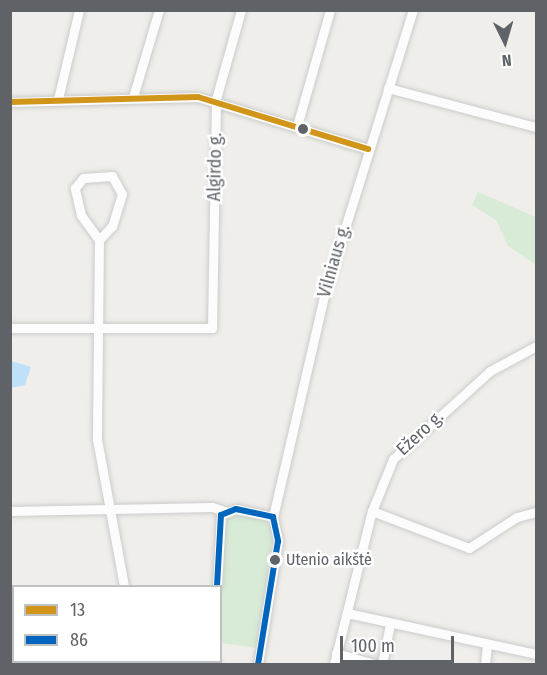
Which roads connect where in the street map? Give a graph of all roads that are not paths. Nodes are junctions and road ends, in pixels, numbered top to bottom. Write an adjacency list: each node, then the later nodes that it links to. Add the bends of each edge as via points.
1 (79, 10): 8 (street)
2 (159, 10): 7 (street)
3 (241, 10): 9 (street, Algirdo g.)
4 (330, 10): 11 (street)
5 (413, 10): 6 (street, Vilniaus g.)
6 (388, 88): 12 (street); 13 (street, Vilniaus g.)
7 (133, 97): 8 (street); 9 (street)
8 (58, 99): 10 (street)
9 (216, 99): 11 (street); 15 (street, Algirdo g., via 212,328)
10 (10, 102)
11 (297, 126): 13 (street)
12 (537, 127)
13 (368, 149): 23 (street, Vilniaus g., via 325,292)
14 (99, 240): 14 (street, via 119,209 121,186 112,176 83,178 75,189 81,214); 15 (street)
15 (99, 326): 16 (street); 18 (street, via 97,440)
16 (10, 328)
17 (537, 346): 20 (street, Ežero g., via 490,371 398,453)
18 (106, 510): 19 (street); 21 (street); 24 (street)
19 (10, 511)
20 (372, 511): 22 (street, via 469,548 517,517); 26 (street, Ežero g.)
21 (224, 512): 23 (street); 25 (street, via 218,526)
22 (537, 512)
23 (273, 517): 31 (street, via 278,547)
24 (124, 585)
25 (217, 585)
26 (347, 613): 27 (street); 29 (street, Ežero g.)
27 (390, 624): 28 (street); 34 (street)
28 (487, 645): 30 (street); 35 (street)
29 (336, 653): 32 (street, Ežero g.); 33 (street)
30 (537, 654)
31 (258, 664)
32 (334, 664)
33 (375, 664)
34 (382, 664)
35 (485, 664)

